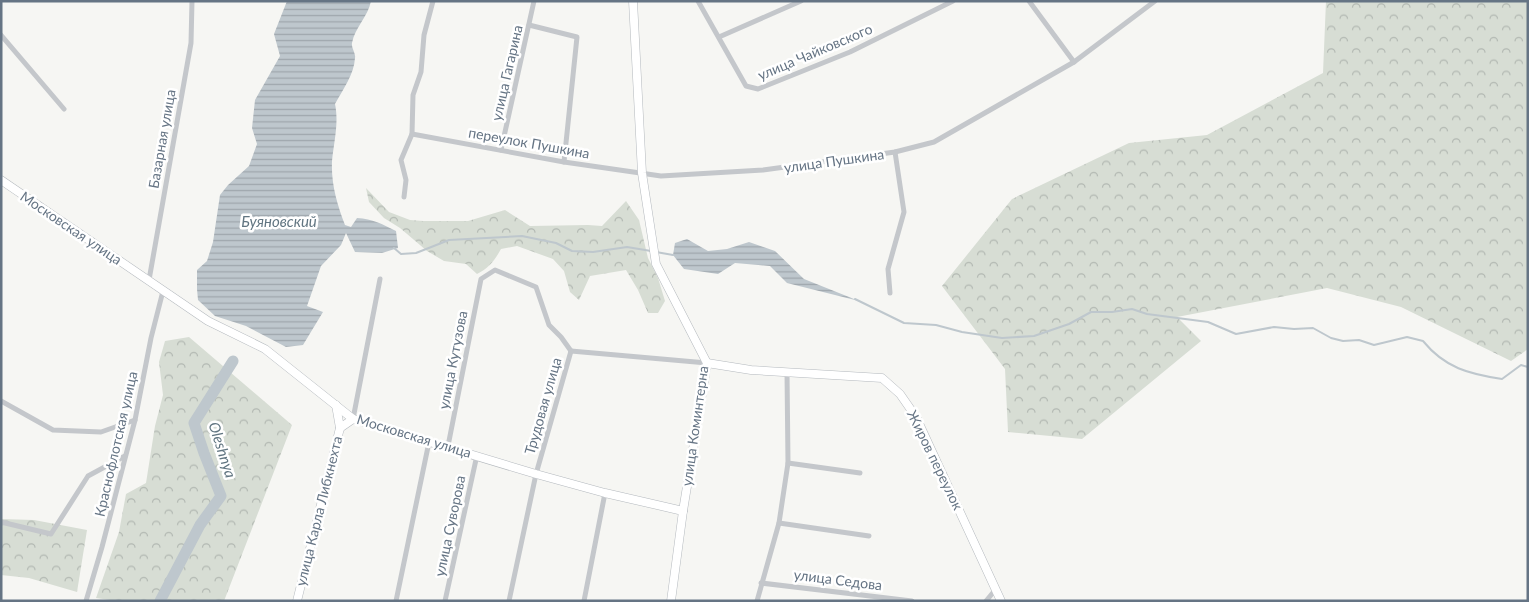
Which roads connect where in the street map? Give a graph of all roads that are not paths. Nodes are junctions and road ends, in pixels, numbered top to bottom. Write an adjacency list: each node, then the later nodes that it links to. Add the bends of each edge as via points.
1 (192, 1): 23 (street, Базарная улица, via 191,42)
2 (433, 1): 15 (street, via 424,35 421,72 413,95)
3 (534, 1): 10 (street, улица Гагарина)
4 (633, 1): 19 (street)
5 (698, 1): 12 (street, улица Чайковского)
6 (801, 1): 12 (street)
7 (953, 1): 12 (street, улица Чайковского, via 850,52 758,89 746,86)
8 (1028, 1): 13 (street)
9 (1155, 1): 13 (street, улица Пушкина)
10 (529, 25): 16 (street, улица Гагарина); 18 (street, via 577,37)
11 (1, 35): 14 (street)
12 (720, 36)
13 (1074, 62): 17 (street, улица Пушкина, via 934,142)
14 (64, 110)
15 (412, 134): 16 (street, переулок Пушкина); 21 (street, via 401,160 406,180)
16 (501, 150): 18 (street, переулок Пушкина)
17 (895, 152): 19 (street, улица Пушкина, via 763,170 661,176); 25 (street, via 904,212 888,269)
18 (564, 162): 19 (street, переулок Пушкина)
19 (642, 173): 27 (street, улица Коминтерна, via 656,264)
20 (1, 180): 23 (street, Московская улица)
21 (404, 197)
22 (380, 279): 31 (street, улица Карла Либкнехта)
23 (149, 280): 24 (street, Московская улица)
24 (163, 291): 30 (street, Московская улица, via 208,321 265,349); 32 (street, Краснофлотская улица)
25 (890, 292)
26 (570, 350): 27 (street, Трудовая улица); 35 (street, улица Кутузова, via 549,325 536,288 495,270 482,279); 40 (street, Трудовая улица)
27 (707, 363): 28 (street, Жиров переулок); 42 (street, улица Коминтерна)
28 (787, 372): 38 (street); 47 (street, Жиров переулок, via 882,378 900,394 916,416)
29 (1, 401): 32 (street, via 52,430 101,432)
30 (336, 405): 31 (street, Московская улица); 33 (street)
31 (353, 419): 33 (street, улица Карла Либкнехта); 34 (street, Московская улица)
32 (135, 420): 37 (street, Краснофлотская улица)
33 (340, 428): 49 (street, улица Карла Либкнехта)
34 (430, 442): 35 (street, Московская улица); 50 (street)
35 (448, 446): 36 (street, Московская улица)
36 (477, 455): 40 (street, Московская улица); 51 (street, улица Суворова)
37 (125, 456): 43 (street, via 88,476 51,534); 48 (street, Краснофлотская улица)
38 (788, 463): 39 (street); 44 (street)
39 (860, 473)
40 (536, 474): 41 (street, Московская улица); 52 (street, Трудовая улица)
41 (605, 494): 42 (street, Московская улица); 53 (street)
42 (683, 511): 54 (street, улица Коминтерна)
43 (1, 522)
44 (779, 523): 45 (street); 46 (street)
45 (869, 536)
46 (761, 582): 55 (street); 56 (street, улица Седова)
47 (996, 589): 57 (street); 58 (street, Жиров переулок)
48 (86, 601)
49 (297, 601)
50 (396, 601)
51 (445, 601)
52 (509, 601)
53 (584, 601)
54 (670, 601)
55 (757, 601)
56 (912, 601)
57 (986, 601)
58 (1001, 601)

